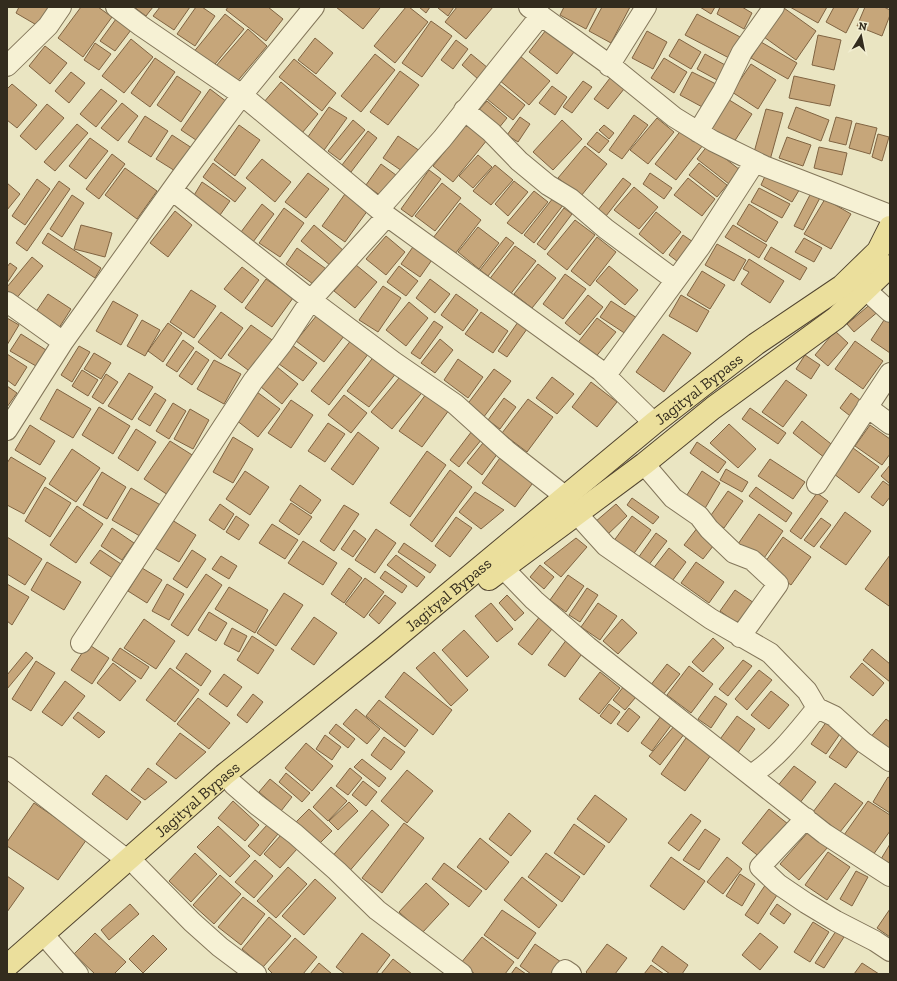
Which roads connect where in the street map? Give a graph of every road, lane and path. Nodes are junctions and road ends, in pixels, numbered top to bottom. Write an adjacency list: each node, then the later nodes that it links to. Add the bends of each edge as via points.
1 (61, 7): 7 (street, via 48,26)
2 (116, 7): 9 (street)
3 (314, 7): 9 (street)
4 (646, 7): 8 (street)
5 (774, 7): 11 (street, via 742,52)
6 (535, 11): 8 (street); 10 (street)
7 (7, 66)
8 (610, 66): 11 (street, via 674,117)
9 (242, 95): 13 (street); 14 (street)
10 (464, 110): 14 (street, via 409,176); 18 (street, via 548,185 571,199 606,230)
11 (698, 132): 12 (street)
12 (755, 162): 15 (street); 18 (street, via 700,247)
13 (172, 190): 20 (street); 23 (street)
14 (383, 212): 20 (street); 25 (street)
15 (890, 215)
16 (890, 228): 27 (main road, Jagityal Bypass, via 878,251 842,286 756,344)
17 (890, 266): 19 (main road, Jagityal Bypass)
18 (675, 280): 25 (street)
19 (866, 290): 22 (street); 30 (main road, Jagityal Bypass, via 836,318 713,408)
20 (311, 300): 32 (street, via 455,404); 35 (street, via 282,344 253,381)
21 (7, 302): 23 (street)
22 (890, 312)
23 (63, 342): 29 (street)
24 (890, 373): 26 (street)
25 (606, 375): 27 (street)
26 (867, 407): 28 (street); 31 (street)
27 (654, 423): 32 (main road, Jagityal Bypass)
28 (890, 424)
29 (7, 430)
30 (644, 464): 32 (main road, Jagityal Bypass); 34 (street, via 674,498 699,516 734,553 752,560 778,584)
31 (817, 484)
32 (571, 505): 33 (main road, Jagityal Bypass); 34 (street, via 606,546 711,620); 42 (main road, Jagityal Bypass, via 382,649 224,775)
33 (503, 568): 39 (street, via 567,630); 40 (main road, Jagityal Bypass)
34 (740, 637): 36 (street, via 770,653 806,691)
35 (81, 643)
36 (818, 708): 37 (street, via 834,716 863,742); 39 (street, via 766,766)
37 (890, 761)
38 (7, 768): 42 (street)
39 (751, 775): 41 (street)
40 (234, 784): 42 (main road, Jagityal Bypass); 50 (street, via 295,834 377,910)
41 (806, 818): 43 (street, via 825,834); 45 (street, via 760,867 778,884 806,903)
42 (133, 863): 44 (main road, Jagityal Bypass); 46 (main road, Jagityal Bypass); 49 (street, via 192,922)
43 (890, 876)
44 (51, 943): 47 (main road, Jagityal Bypass); 48 (street)
45 (890, 951)
46 (7, 966)
47 (16, 974)
48 (78, 974)
49 (256, 974)
50 (462, 974)
51 (562, 974): 52 (street, via 565,970)
52 (571, 974)

